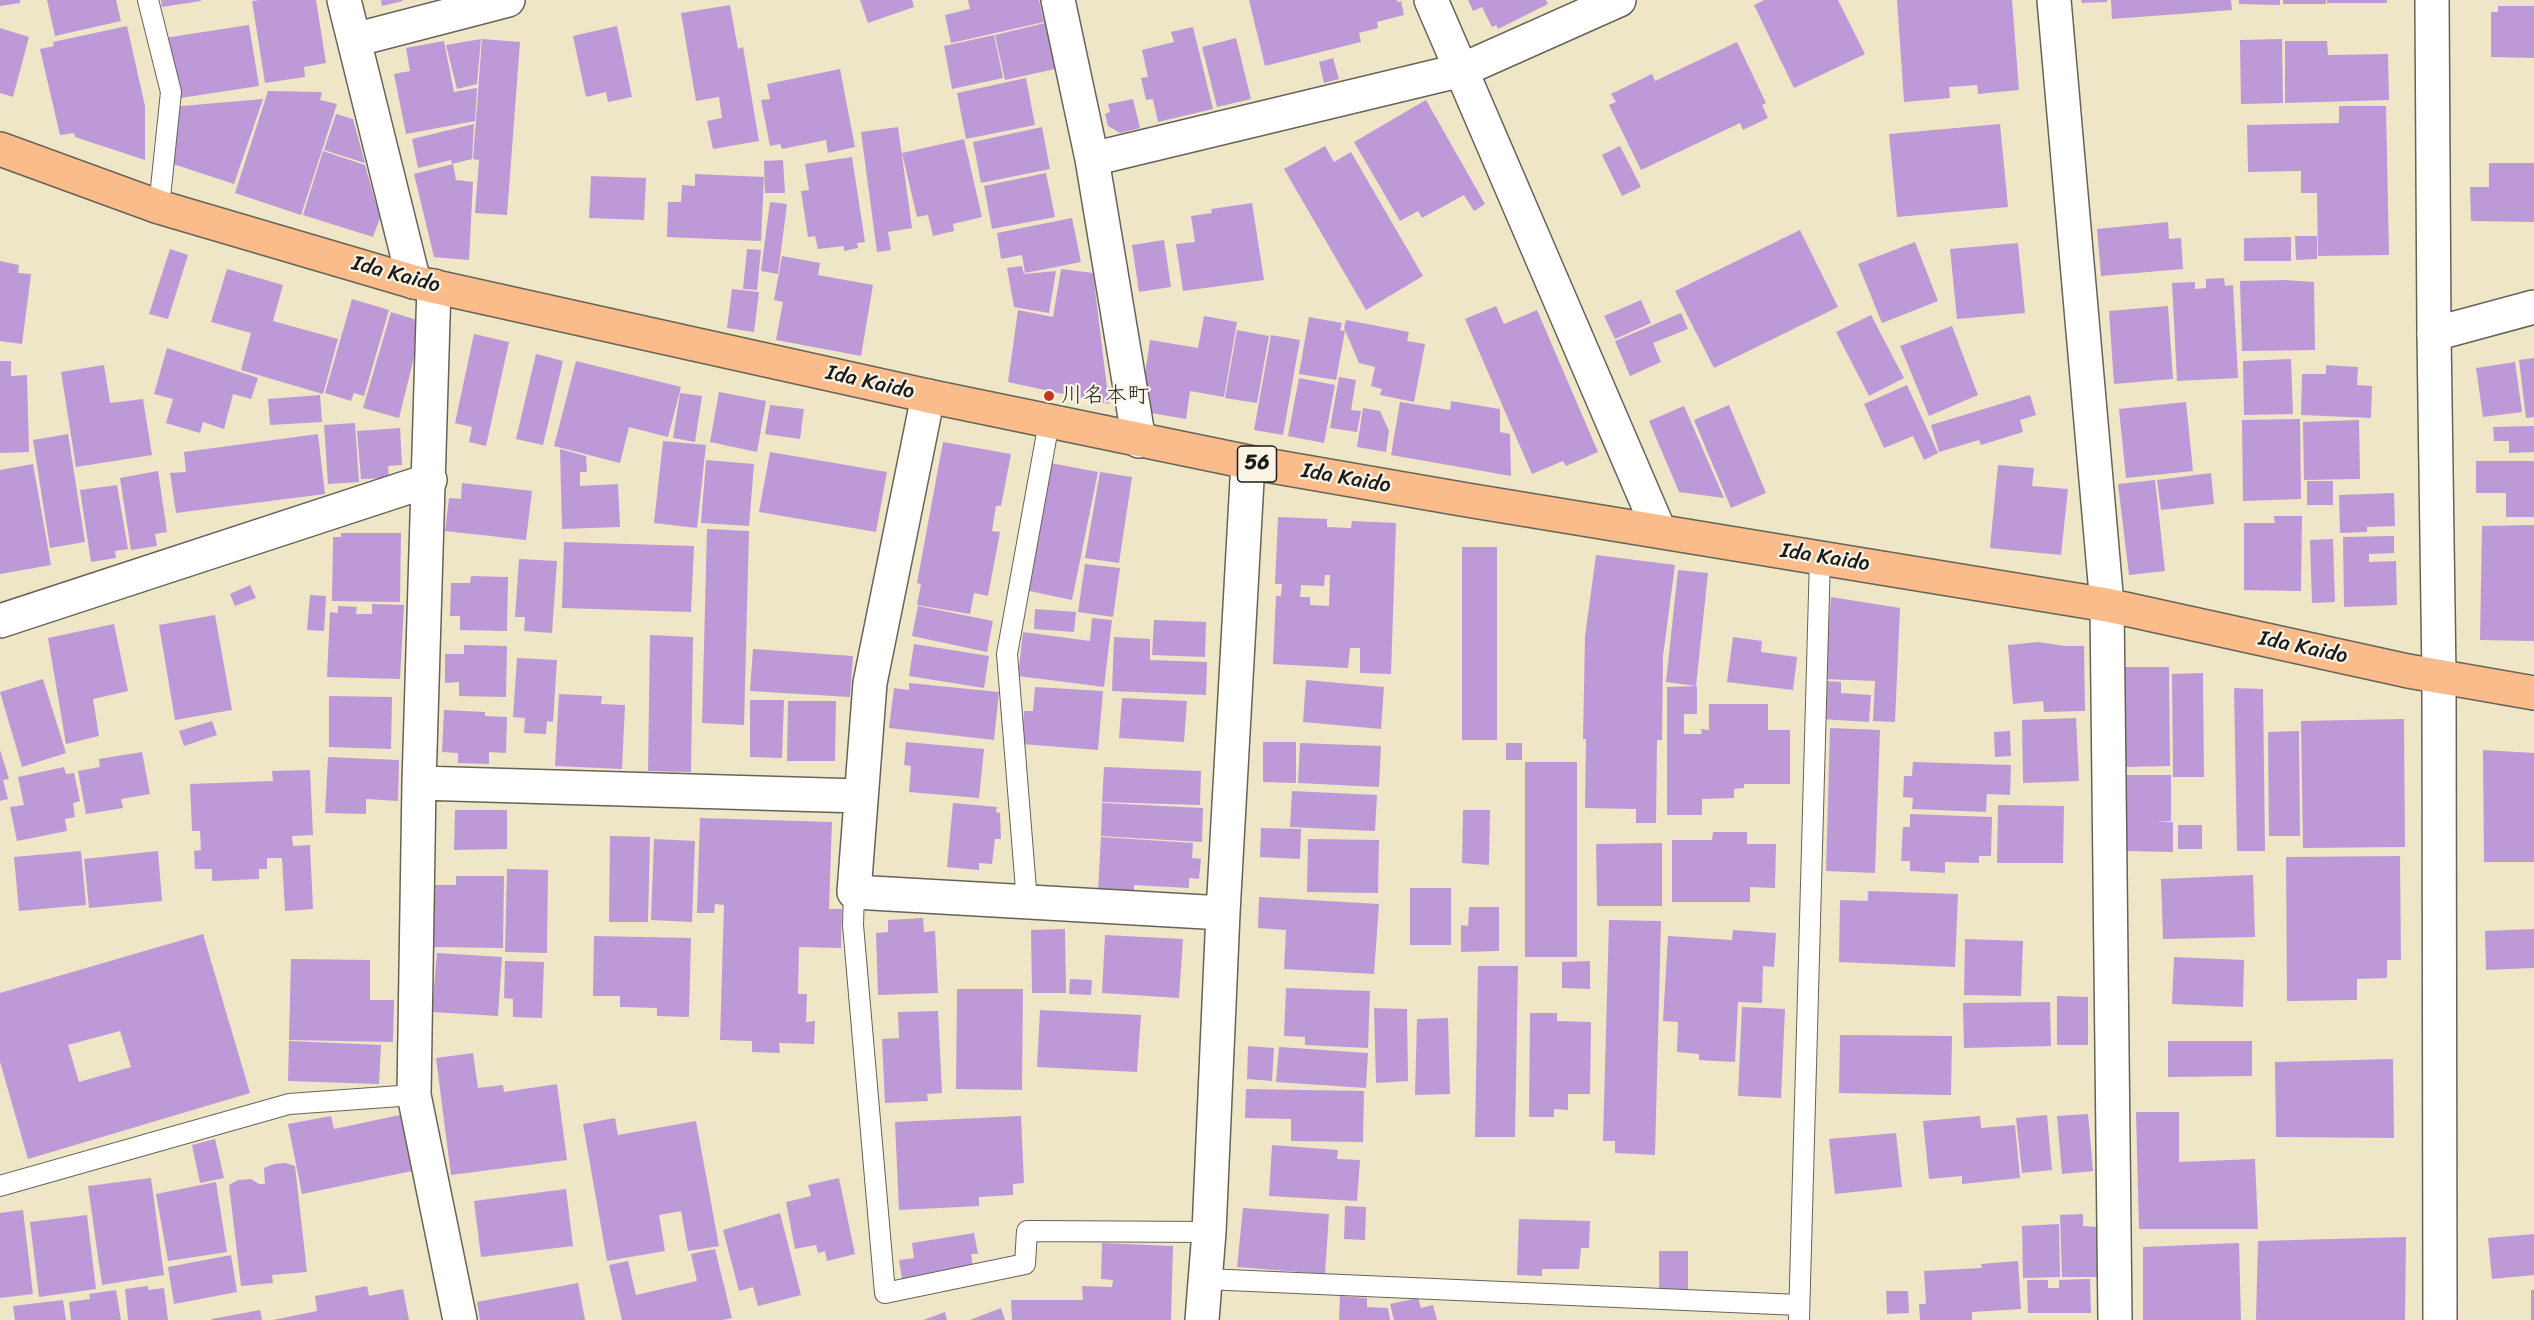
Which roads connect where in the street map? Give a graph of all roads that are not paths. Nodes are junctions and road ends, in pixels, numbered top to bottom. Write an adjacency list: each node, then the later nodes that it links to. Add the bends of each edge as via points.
1 (148, 0): 13 (lane, via 171,92)
2 (344, 0): 9 (street)
3 (508, 0): 9 (street)
4 (1058, 0): 12 (street)
5 (1431, 0): 10 (street)
6 (1618, 0): 10 (street)
7 (2054, 0): 24 (street)
8 (2433, 0): 16 (street)
9 (354, 40): 14 (street)
10 (1462, 70): 12 (street); 22 (street)
11 (0, 149): 13 (main road, Ida Kaido / 56)
12 (1092, 159): 19 (street)
13 (159, 207): 14 (main road, Ida Kaido / 56)
14 (424, 284): 17 (main road, Ida Kaido / 56); 21 (street)
15 (2534, 307): 16 (street)
16 (2434, 334): 26 (street)
17 (928, 396): 18 (main road, Ida Kaido / 56); 29 (street, via 870,683)
18 (1049, 422): 19 (main road, Ida Kaido / 56); 31 (lane, via 1007,654)
19 (1139, 441): 20 (main road, Ida Kaido / 56)
20 (1248, 462): 22 (main road, Ida Kaido / 56); 32 (street)
21 (430, 480): 25 (street); 28 (street)
22 (1659, 530): 23 (main road, Ida Kaido / 56)
23 (1820, 557): 24 (main road, Ida Kaido / 56); 37 (lane)
24 (2107, 605): 26 (main road, Ida Kaido / 56); 40 (street)
25 (0, 621)
26 (2439, 677): 27 (main road, Ida Kaido / 56); 41 (street)
27 (2534, 693)
28 (419, 783): 29 (street); 33 (street)
29 (860, 796): 30 (street)
30 (854, 892): 31 (street); 35 (lane, via 853,925 885,1293 1025,1264 1027,1231)
31 (1027, 902): 32 (street)
32 (1222, 913): 35 (street)
33 (414, 1095): 34 (lane, via 289,1104); 38 (street)
34 (0, 1186)
35 (1209, 1232): 36 (street)
36 (1205, 1279): 37 (lane); 39 (street)
37 (1799, 1312)
38 (460, 1320)
39 (1202, 1320)
40 (2115, 1320)
41 (2440, 1320)

